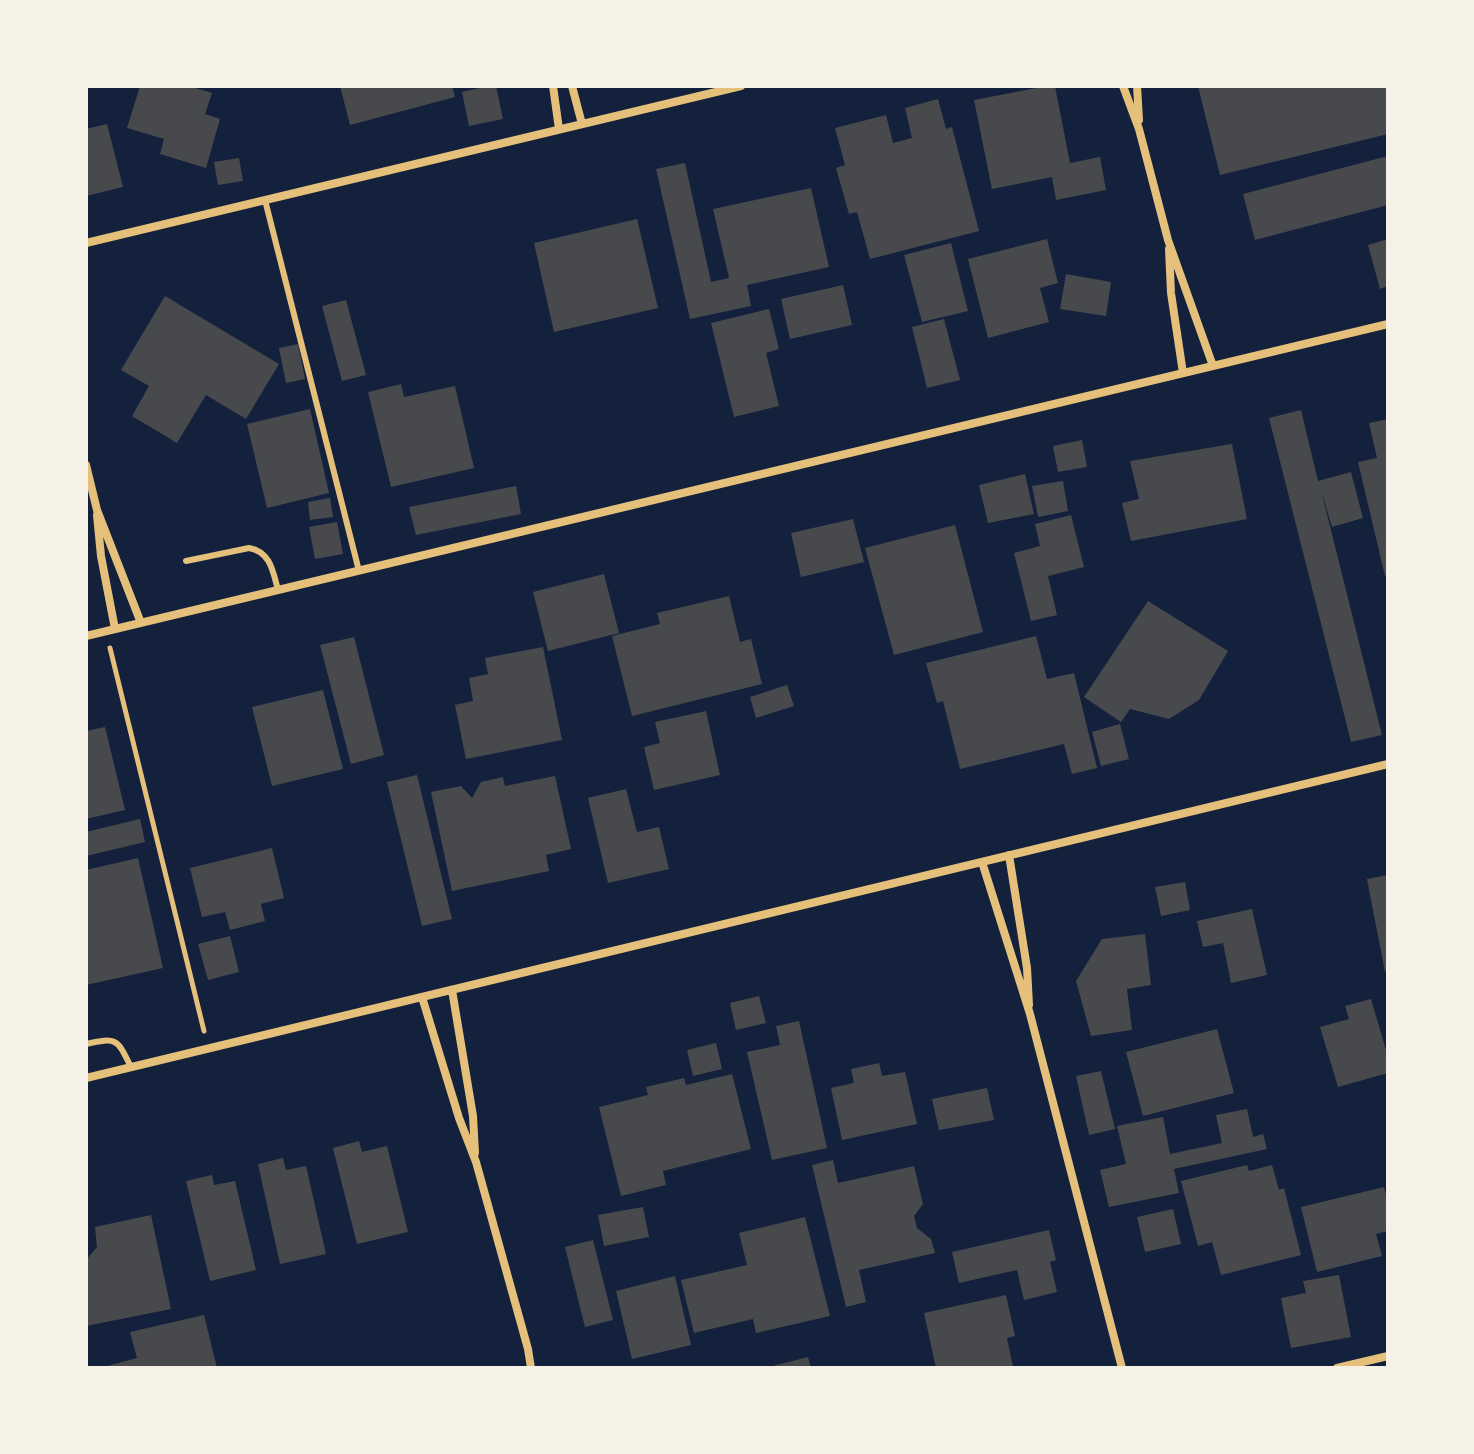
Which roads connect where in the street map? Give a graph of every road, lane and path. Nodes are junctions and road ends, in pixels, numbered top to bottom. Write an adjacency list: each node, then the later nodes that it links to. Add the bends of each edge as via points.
1 (553, 86): 7 (street)
2 (572, 86): 6 (street)
3 (741, 86): 6 (street)
4 (1123, 86): 8 (street)
5 (1137, 86): 8 (street)
6 (582, 124): 7 (street)
7 (559, 129): 9 (street)
8 (1139, 129): 10 (street)
9 (265, 200): 11 (street); 18 (lane)
10 (1168, 240): 13 (street); 14 (street)
11 (86, 243)
12 (1388, 324): 13 (street)
13 (1213, 366): 14 (street)
14 (1183, 373): 18 (street)
15 (86, 465): 16 (street)
16 (97, 510): 20 (street); 21 (street)
17 (186, 561): 19 (lane, via 255,549 269,561)
18 (359, 571): 19 (street)
19 (278, 590): 20 (street)
20 (141, 623): 21 (street)
21 (110, 630): 22 (street); 30 (path)
22 (86, 636)
23 (1388, 764): 24 (street)
24 (1009, 855): 25 (street); 28 (street)
25 (982, 862): 26 (street); 28 (street)
26 (452, 990): 27 (street); 33 (street)
27 (422, 997): 30 (street); 33 (street)
28 (1030, 1014): 36 (street)
29 (86, 1044): 31 (lane, via 115,1042)
30 (209, 1048): 31 (street)
31 (131, 1067): 32 (street)
32 (86, 1078)
33 (476, 1162): 35 (street)
34 (1388, 1356): 37 (street)
35 (531, 1368)
36 (1122, 1368)
37 (1337, 1368)

